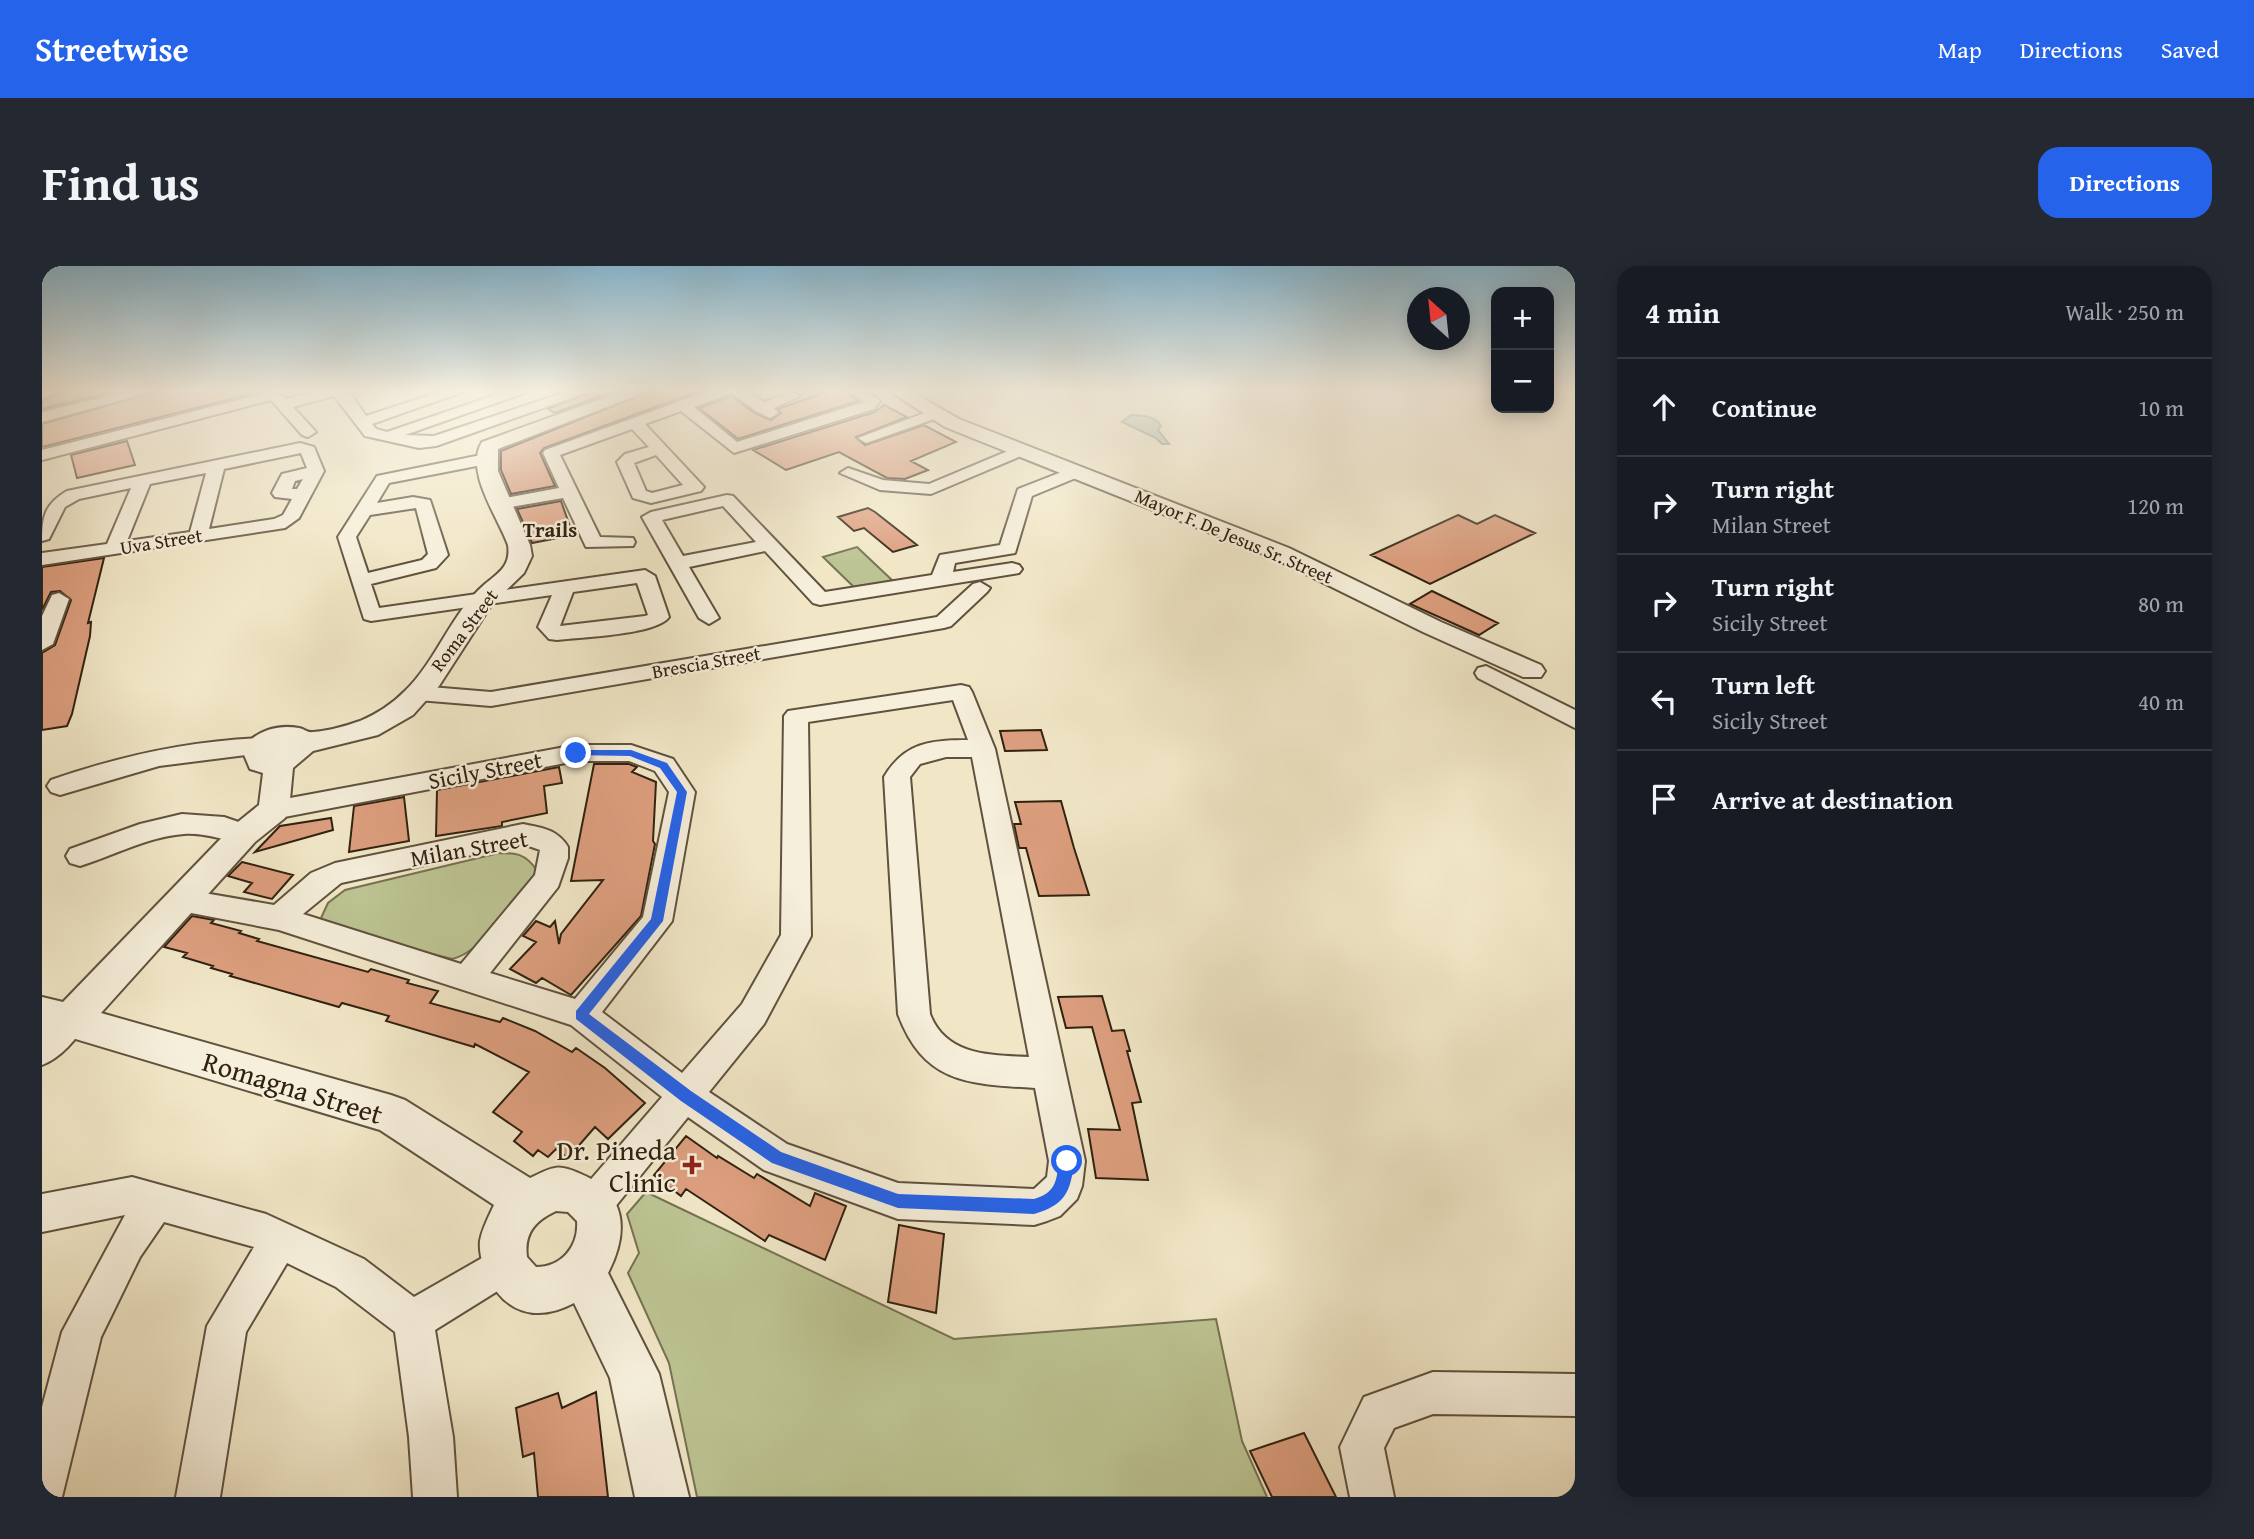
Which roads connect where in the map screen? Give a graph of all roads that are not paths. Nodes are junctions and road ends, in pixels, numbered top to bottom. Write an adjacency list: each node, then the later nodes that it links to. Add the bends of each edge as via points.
1 (71, 447): 7 (street)
2 (489, 447): 8 (street)
3 (567, 447): 13 (street, via 551,453)
4 (1016, 447): 6 (street, Mayor F. De Jesus Sr. Street)
5 (661, 449): 5 (street, via 625,462 639,494 651,498 695,487)
6 (1022, 450): 10 (street, Mayor F. De Jesus Sr. Street); 11 (street, via 931,489 880,485)
7 (42, 455)
8 (486, 459): 14 (street, Roma Street); 15 (street, via 383,480)
9 (216, 466): 12 (street); 16 (street); 16 (street, Uva Street, via 300,448 308,450 317,471 290,518 279,524)
10 (1077, 471): 25 (street, via 1024,494 1009,549 947,559); 32 (street, Mayor F. De Jesus Sr. Street, via 1281,553)
11 (848, 473)
12 (142, 482): 17 (street, via 73,495 58,504); 20 (street)
13 (568, 492): 14 (street); 18 (street, via 593,543)
14 (500, 504): 28 (street, Roma Street, via 521,553 519,565)
15 (364, 511): 24 (street, via 347,537); 24 (street, via 424,504 438,555 429,564)
16 (198, 535): 20 (street, Uva Street)
17 (42, 536)
18 (626, 542)
19 (768, 545): 22 (street); 22 (street, via 727,500 651,517); 25 (street, via 820,599)
20 (115, 548): 21 (street, Uva Street)
21 (42, 559)
22 (678, 564): 30 (street)
23 (1012, 569): 25 (street)
24 (362, 580): 28 (street, via 372,615)
25 (941, 580)
26 (980, 588): 34 (street, Brescia Street, via 944,622 491,699)
27 (564, 590): 27 (street, via 549,627 552,633 651,622 660,614 645,576); 28 (street)
28 (483, 599): 34 (street, Roma Street)
29 (42, 602): 31 (street, via 59,599)
30 (709, 618)
31 (42, 644)
32 (1532, 671)
33 (1486, 673): 35 (street)
34 (418, 693): 37 (street, Roma Street, via 402,710 368,728 302,744 298,753)
35 (1575, 720)
36 (983, 749): 48 (street); 48 (street, via 925,752 907,760 897,777 914,1014 930,1048 954,1063); 49 (street, via 961,692 796,716 796,936 753,1014)
37 (270, 754): 38 (street, via 222,747 99,771); 39 (street)
38 (60, 786)
39 (274, 810): 40 (street); 45 (street, Sicily Street, via 576,753 631,753 664,765 682,792 657,921)
40 (244, 834): 41 (street, via 211,822 188,823); 42 (street)
41 (80, 856)
42 (181, 900): 43 (street); 46 (street)
43 (279, 918): 44 (street); 44 (street, Milan Street, via 321,881 343,872 523,834 547,839 554,847 548,879)
44 (468, 978): 45 (street)
45 (581, 1015): 49 (street)
46 (56, 1017): 47 (street); 51 (street, Romagna Street, via 391,1114)
47 (42, 1050)
48 (1047, 1073): 49 (street, via 1068,1174 1064,1186 1046,1203 1017,1208 898,1201 777,1158)
49 (686, 1096): 52 (street)
50 (157, 1200): 53 (street, via 132,1195); 54 (street, via 253,1227); 59 (street, via 127,1244 82,1332)
51 (526, 1201): 52 (street, via 555,1189 570,1190); 55 (street, via 507,1224 502,1238)
52 (593, 1205): 56 (street, via 598,1216 598,1244)
53 (42, 1213)
54 (280, 1240): 57 (street, via 350,1273); 60 (street, via 227,1326)
55 (503, 1265): 56 (street, via 522,1287 538,1290 553,1289); 57 (street)
56 (583, 1271): 62 (street, via 634,1374)
57 (413, 1321): 61 (street)
58 (1575, 1395): 63 (street, via 1433,1393 1379,1412 1363,1447)
59 (42, 1492)
60 (198, 1497)
61 (435, 1497)
62 (662, 1497)
63 (1373, 1497)

